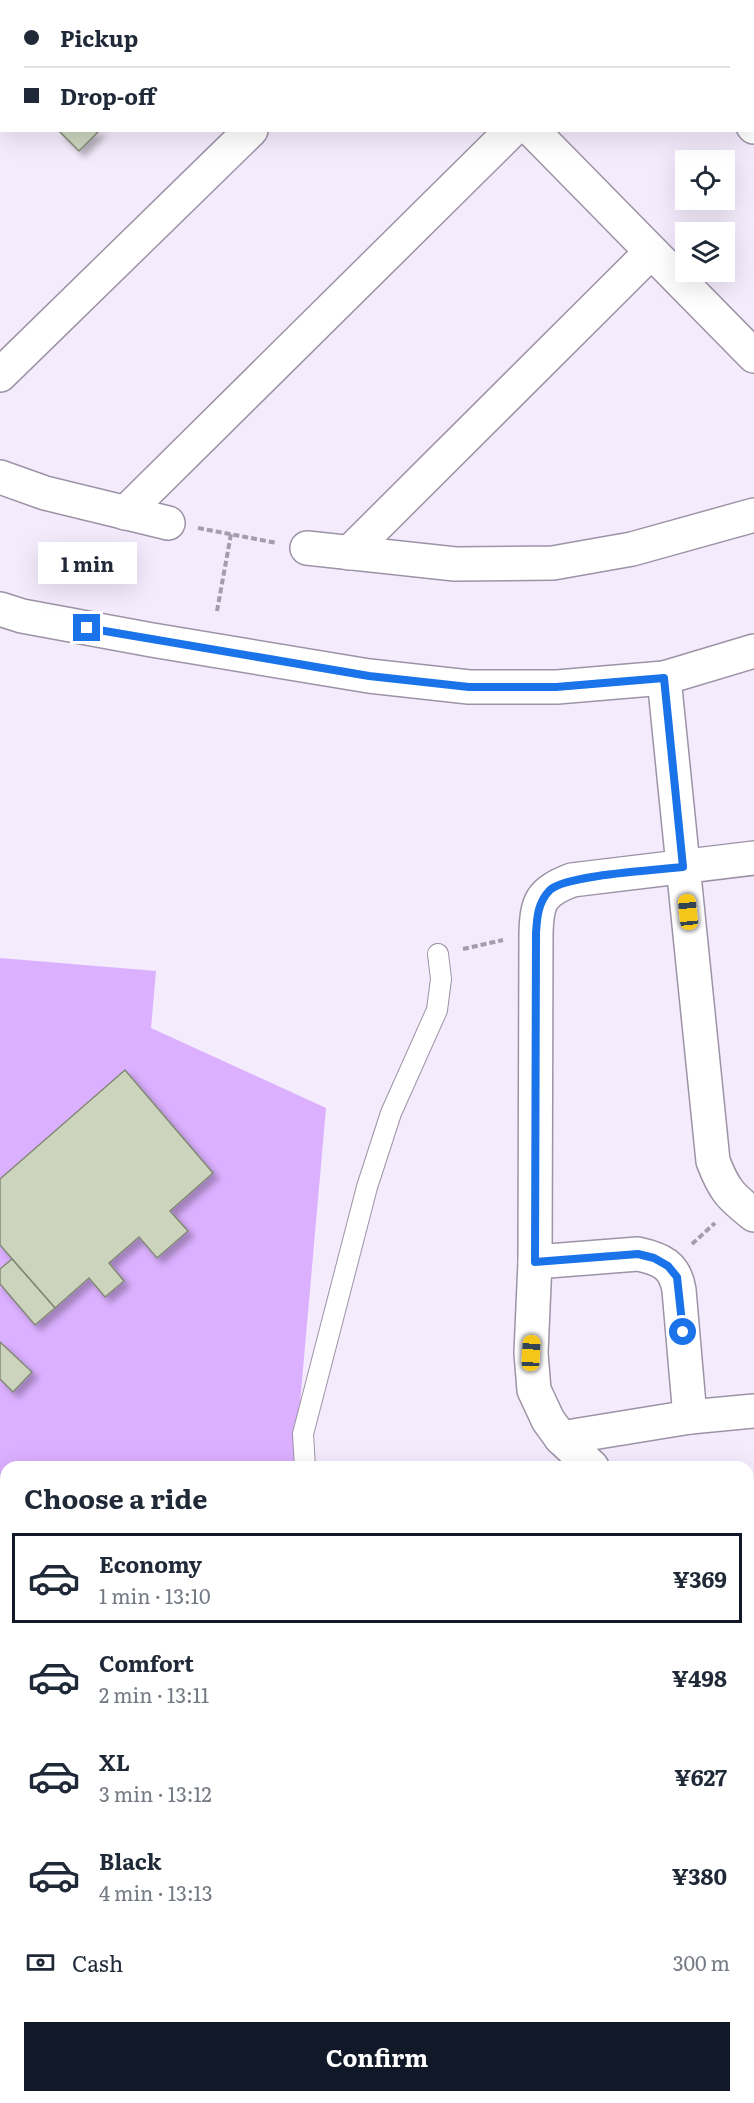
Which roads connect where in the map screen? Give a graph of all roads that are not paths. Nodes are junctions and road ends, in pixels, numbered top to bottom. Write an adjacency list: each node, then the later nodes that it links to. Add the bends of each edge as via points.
1 (249, 132): 6 (street)
2 (510, 132): 8 (street)
3 (534, 132): 4 (street)
4 (651, 252): 5 (street); 12 (street)
5 (754, 356)
6 (0, 375)
7 (0, 477): 8 (street, via 45,494)
8 (125, 513): 10 (street)
9 (754, 515): 12 (street, via 632,549 553,563 455,564)
10 (168, 523)
11 (307, 548): 12 (street)
12 (349, 553)
13 (0, 609): 15 (street, via 152,640 369,676 469,687 556,687)
14 (754, 651): 15 (street)
15 (664, 678): 17 (street)
16 (754, 858): 17 (street)
17 (683, 867): 19 (street, via 713,1161 723,1186); 20 (street, via 572,880 552,888 540,903 536,933)
18 (438, 954): 24 (lane, via 441,979 437,1010 391,1113 367,1188 303,1434)
19 (746, 1209)
20 (535, 1262): 22 (street, via 638,1254 668,1266 677,1277 679,1290); 23 (street, via 531,1353 534,1390)
21 (754, 1411): 22 (street)
22 (690, 1417): 23 (street)
23 (561, 1438): 25 (street)
24 (305, 1461)
25 (586, 1461)

